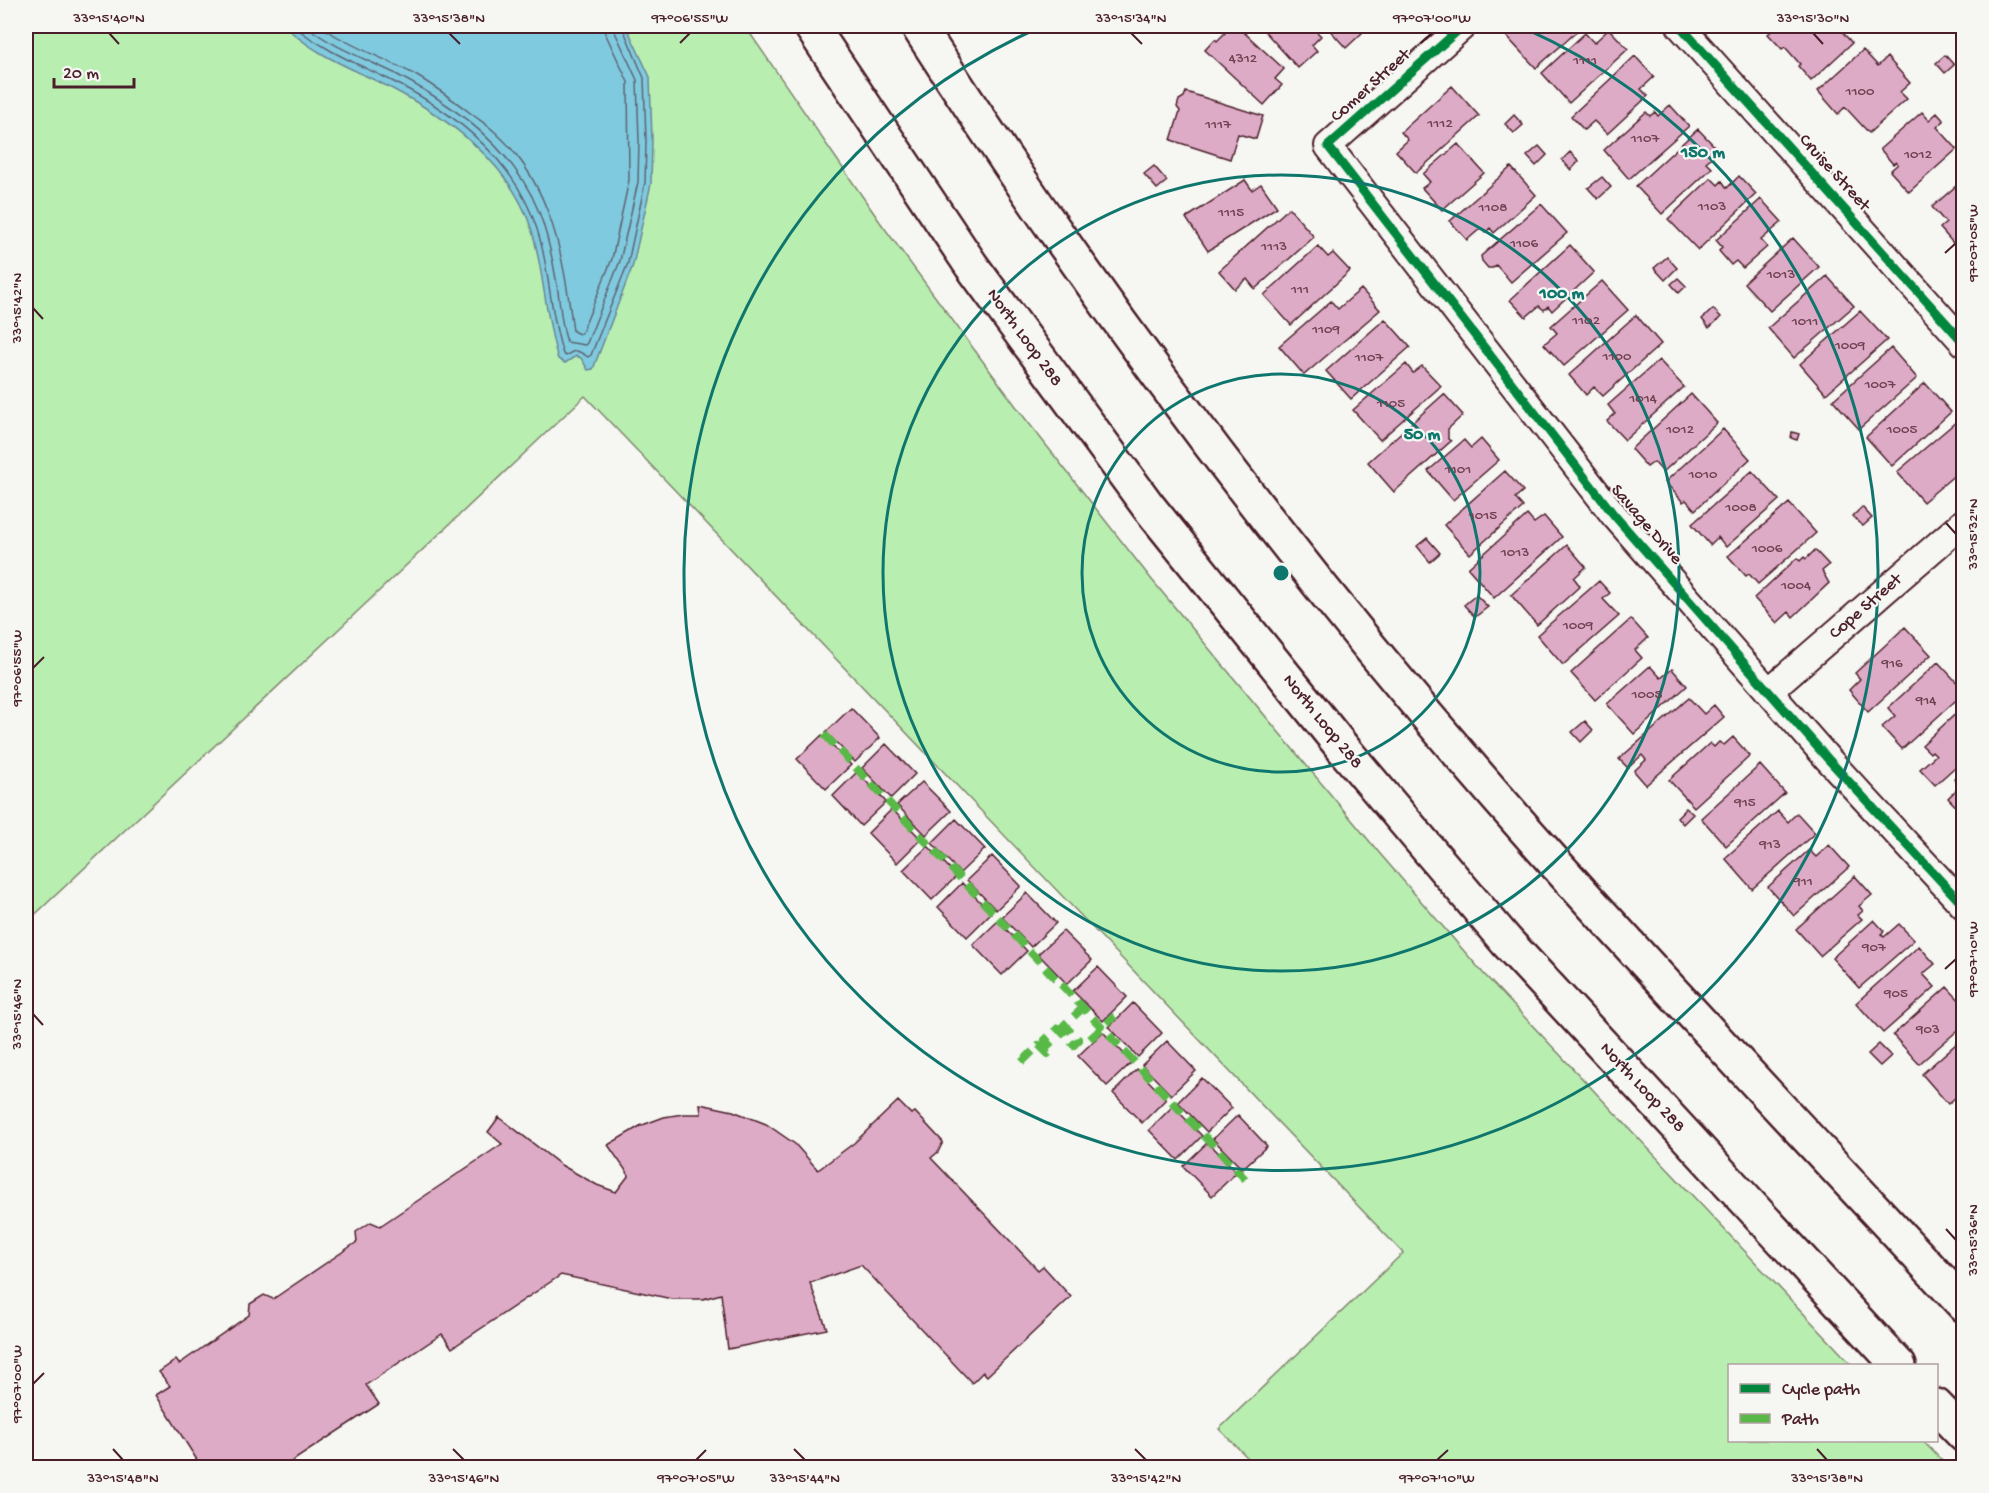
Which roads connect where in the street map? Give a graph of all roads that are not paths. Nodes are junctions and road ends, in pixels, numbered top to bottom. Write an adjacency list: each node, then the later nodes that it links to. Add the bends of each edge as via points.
1 (811, 26): 11 (highway, North Loop 288, via 971,265 1148,506 1346,752 1506,941)
2 (918, 26): 10 (highway, via 1121,322 1329,596 1546,852)
3 (1463, 26): 5 (street, Comer Street)
4 (1680, 26): 6 (street, Cruise Street)
5 (1328, 146): 8 (street, Savage Drive, via 1614,515)
6 (1964, 343)
7 (1964, 522): 8 (street, Cope Street)
8 (1769, 691): 9 (street, Savage Drive)
9 (1964, 906)
10 (1964, 1305)
11 (1898, 1364)
12 (1938, 1408): 13 (highway)
13 (1964, 1436)

